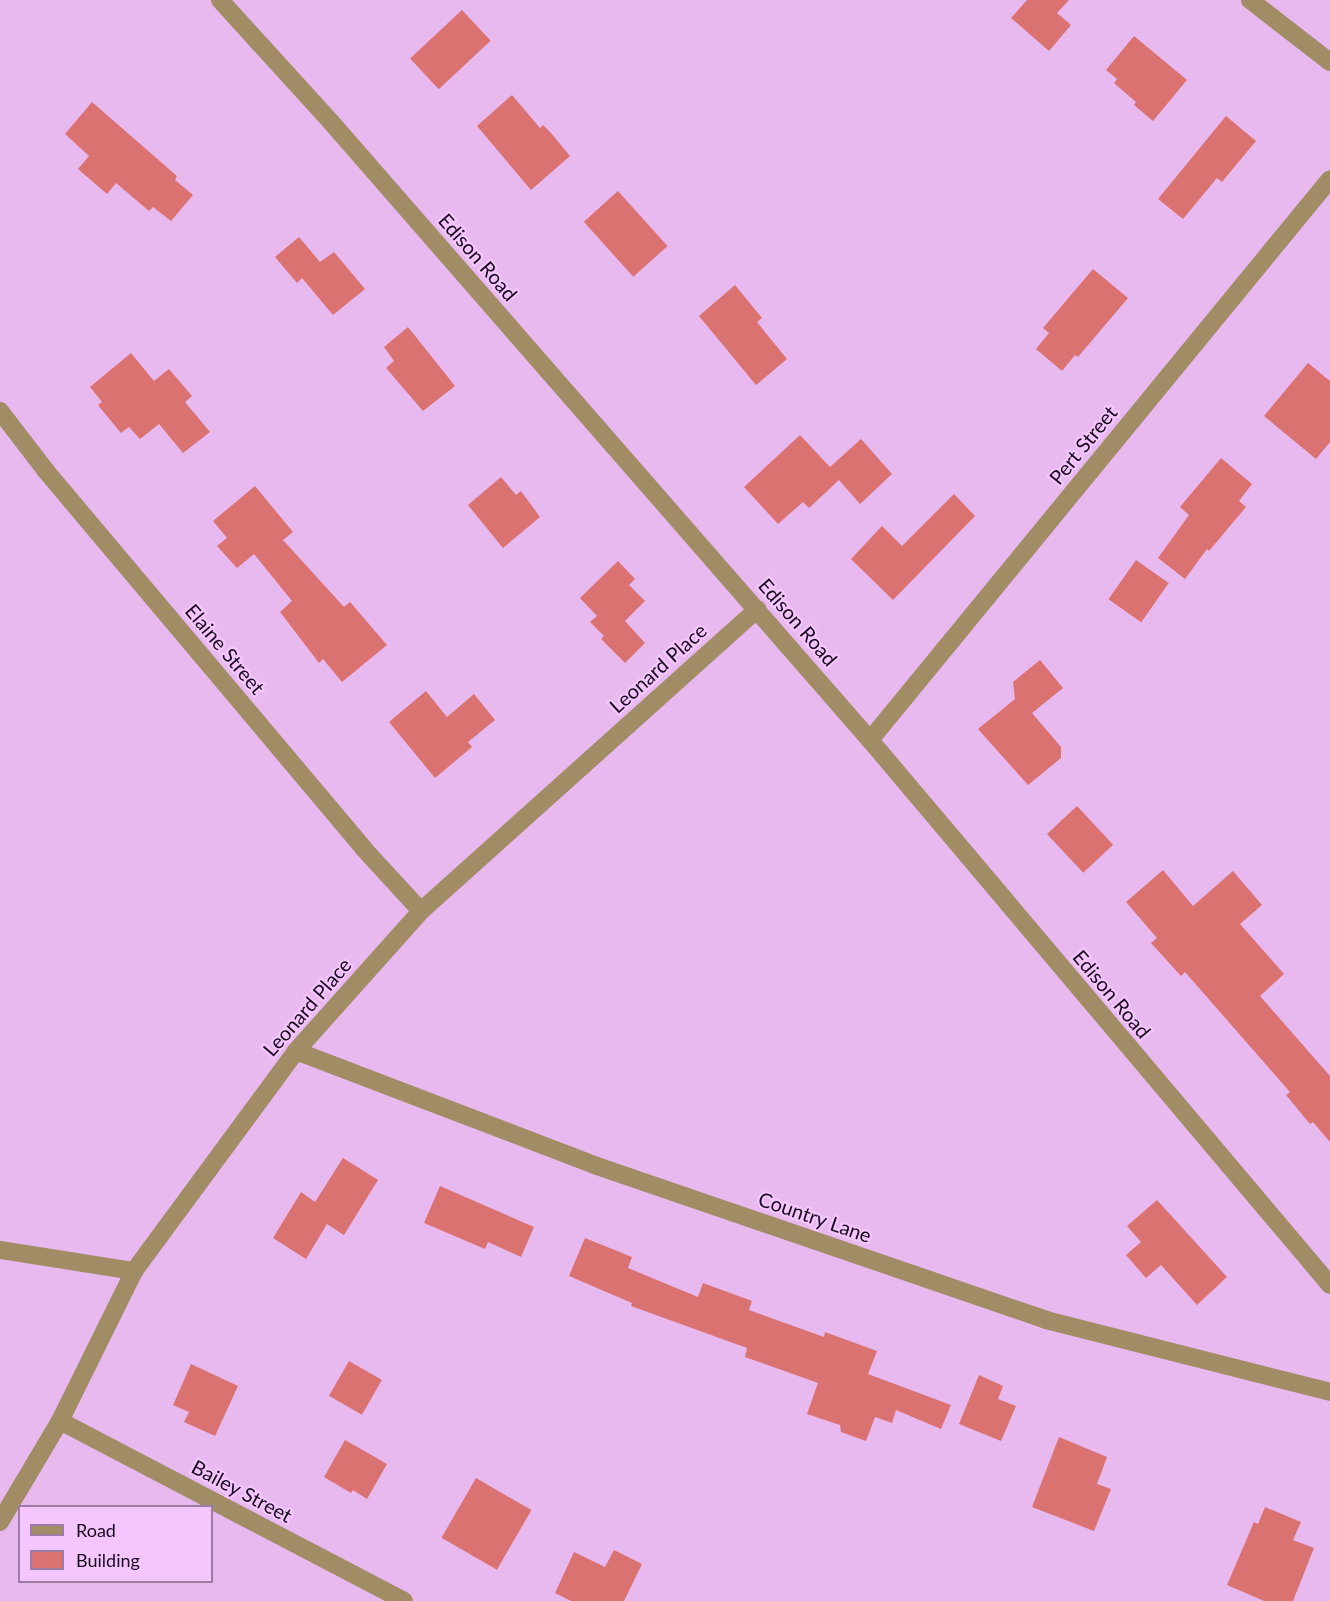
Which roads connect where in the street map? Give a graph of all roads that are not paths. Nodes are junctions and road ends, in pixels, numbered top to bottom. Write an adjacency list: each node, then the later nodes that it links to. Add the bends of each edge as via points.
1 (220, 0): 6 (street, Edison Road)
2 (1250, 0): 3 (street)
3 (1330, 62)
4 (1330, 179): 7 (street, Pert Street)
5 (0, 411): 8 (street, Elaine Street, via 364,849)
6 (757, 609): 7 (street, Edison Road); 8 (street, Leonard Place)
7 (870, 740): 12 (street, Edison Road)
8 (421, 911): 9 (street, Leonard Place)
9 (296, 1051): 11 (street, Leonard Place); 13 (street, Country Lane, via 597,1166 1046,1320)
10 (0, 1250): 11 (street)
11 (134, 1271): 14 (street, Leonard Place)
12 (1330, 1285)
13 (1330, 1392)
14 (60, 1421): 15 (street, Leonard Place); 16 (street, Bailey Street)
15 (0, 1522)
16 (404, 1601)

